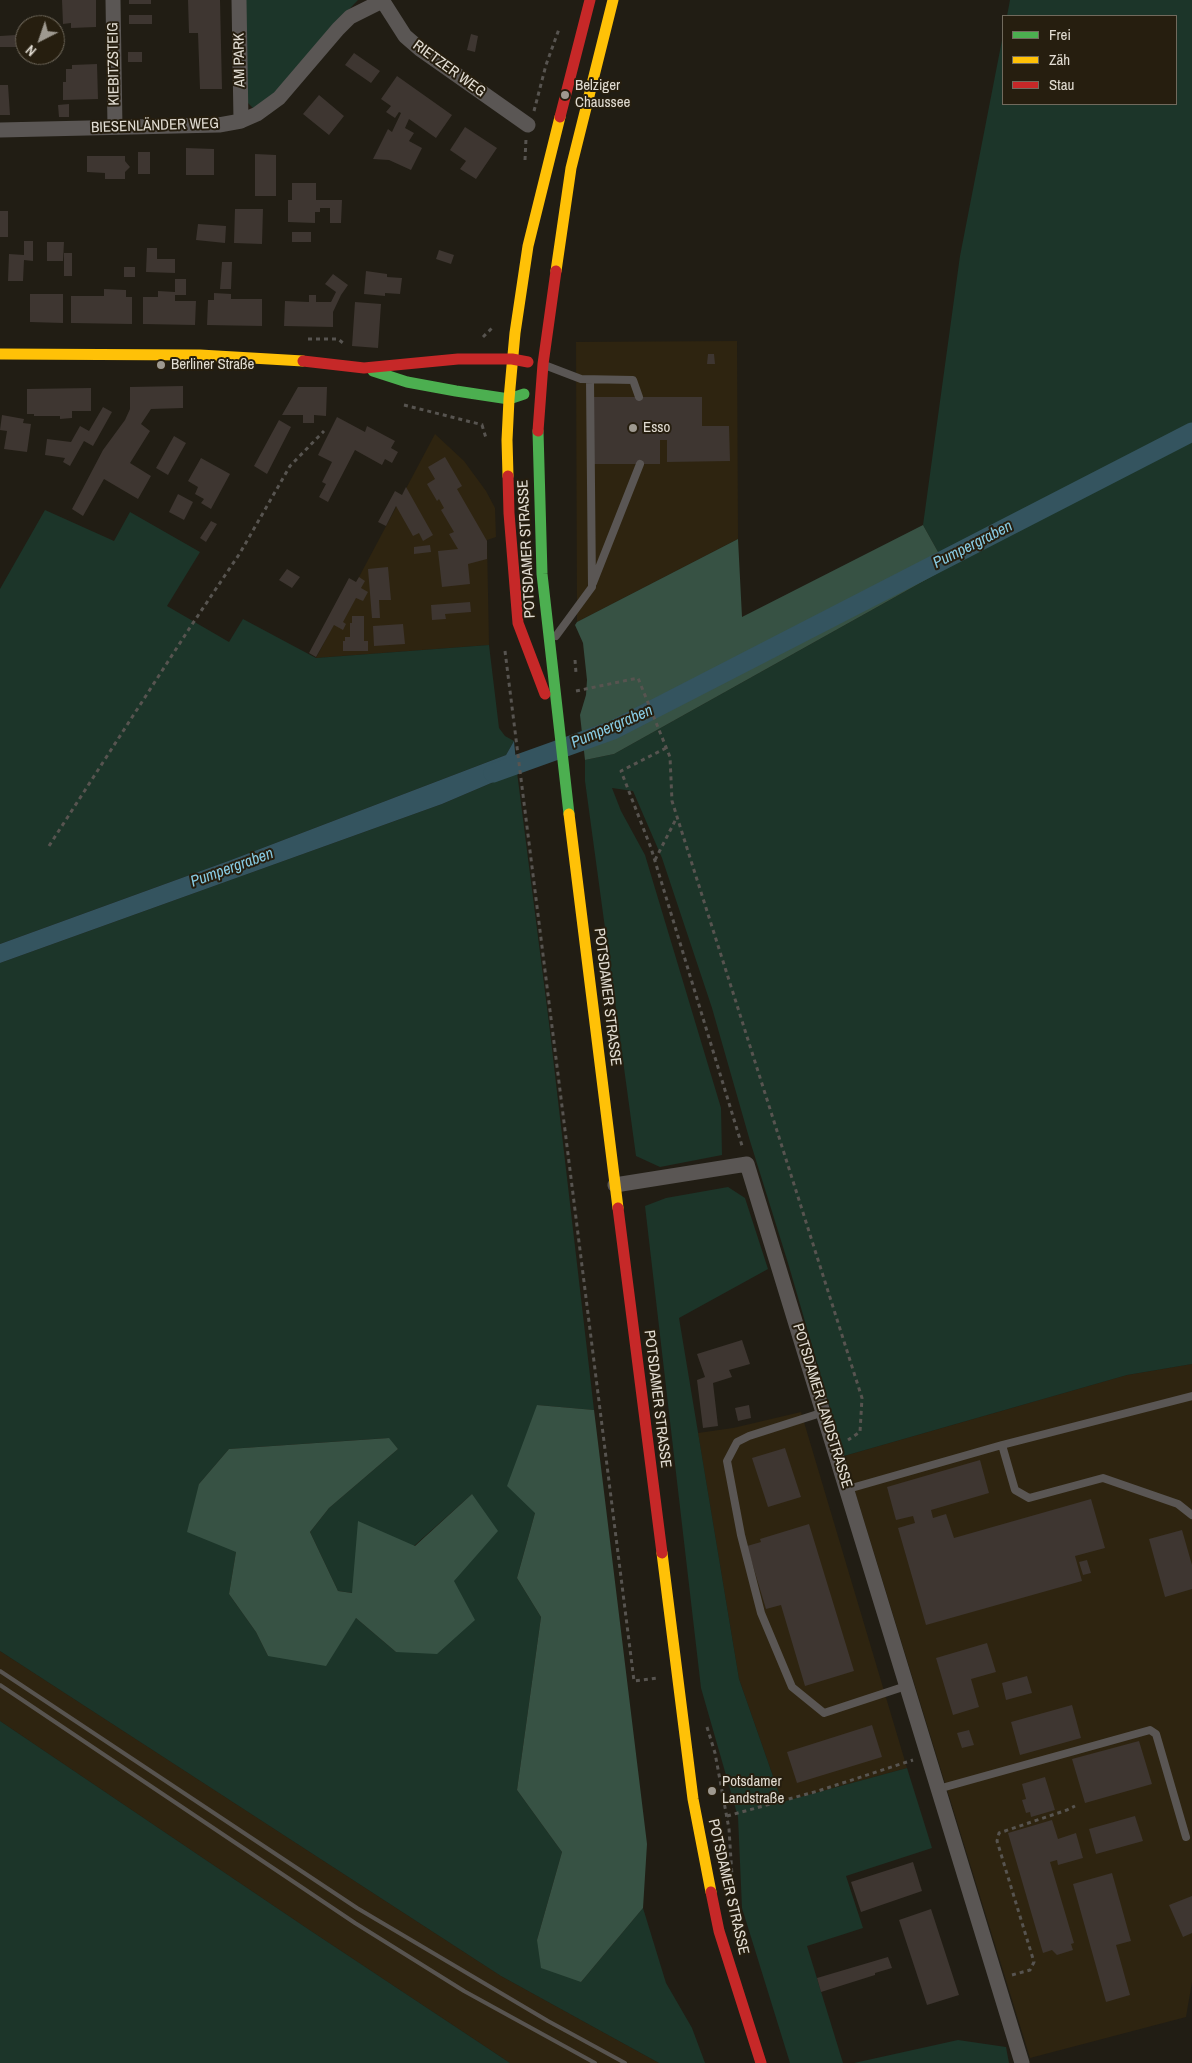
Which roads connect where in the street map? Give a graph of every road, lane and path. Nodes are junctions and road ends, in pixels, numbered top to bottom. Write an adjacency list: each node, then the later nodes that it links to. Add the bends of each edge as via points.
1 (113, 0): 8 (street, KIEBITZSTEIG)
2 (238, 0): 6 (street, AM PARK)
3 (382, 0): 6 (street, BIESENLÄNDER WEG, via 350,18 338,29 280,98 258,114); 7 (street, RIETZER WEG, via 405,36 420,49)
4 (590, 0): 11 (main road, via 528,246)
5 (613, 0): 12 (main road, via 571,168)
6 (241, 120): 8 (street, BIESENLÄNDER WEG, via 219,125)
7 (528, 126)
8 (115, 128): 9 (street, BIESENLÄNDER WEG)
9 (0, 130)
10 (0, 354): 13 (main road, via 200,355)
11 (512, 359): 12 (main road); 13 (main road, via 458,359); 17 (main road)
12 (543, 364): 14 (lane); 15 (main road, POTSDAMER STRASSE)
13 (364, 368): 17 (main road, via 407,382)
14 (590, 380): 16 (lane, via 633,380); 20 (lane)
15 (541, 384): 17 (main road, via 526,394); 21 (main road, POTSDAMER STRASSE, via 538,513)
16 (639, 397)
17 (509, 399): 23 (main road, POTSDAMER STRASSE, via 509,513 518,623)
18 (324, 431): 27 (path, via 290,466 240,553)
19 (640, 464): 20 (lane)
20 (592, 587): 21 (lane)
21 (549, 646): 23 (main road, POTSDAMER STRASSE)
22 (575, 692): 25 (path, via 638,678)
23 (560, 732): 30 (main road, POTSDAMER STRASSE)
24 (515, 737): 37 (path)
25 (666, 748): 26 (path, via 670,757 672,801); 28 (path, via 621,771)
26 (677, 817): 28 (path); 34 (path, via 862,1398 860,1432)
27 (49, 846)
28 (655, 861): 29 (path)
29 (747, 1164): 30 (street); 32 (street, POTSDAMER LANDSTRASSE)
30 (615, 1184): 45 (main road, POTSDAMER STRASSE, via 694,1799 720,1931)
31 (1192, 1396): 33 (lane)
32 (824, 1412): 34 (street, POTSDAMER LANDSTRASSE); 38 (lane, via 737,1442 727,1461 761,1613 792,1687 824,1713)
33 (1002, 1445): 35 (lane); 36 (lane, via 1015,1490 1029,1498 1103,1478 1178,1504)
34 (836, 1449): 35 (street, POTSDAMER LANDSTRASSE)
35 (848, 1489): 38 (street, POTSDAMER LANDSTRASSE)
36 (1192, 1516)
37 (634, 1681)
38 (906, 1686): 40 (street, POTSDAMER LANDSTRASSE)
39 (706, 1726): 40 (path, via 715,1753 727,1816)
40 (927, 1756): 41 (street, POTSDAMER LANDSTRASSE)
41 (938, 1788): 43 (lane, via 1150,1730 1156,1734); 44 (street, POTSDAMER LANDSTRASSE)
42 (1075, 1806): 44 (path, via 999,1833 997,1841 1034,1962 1030,1970)
43 (1186, 1837)
44 (997, 1980): 46 (street, POTSDAMER LANDSTRASSE)
45 (762, 2063)
46 (1022, 2063)

